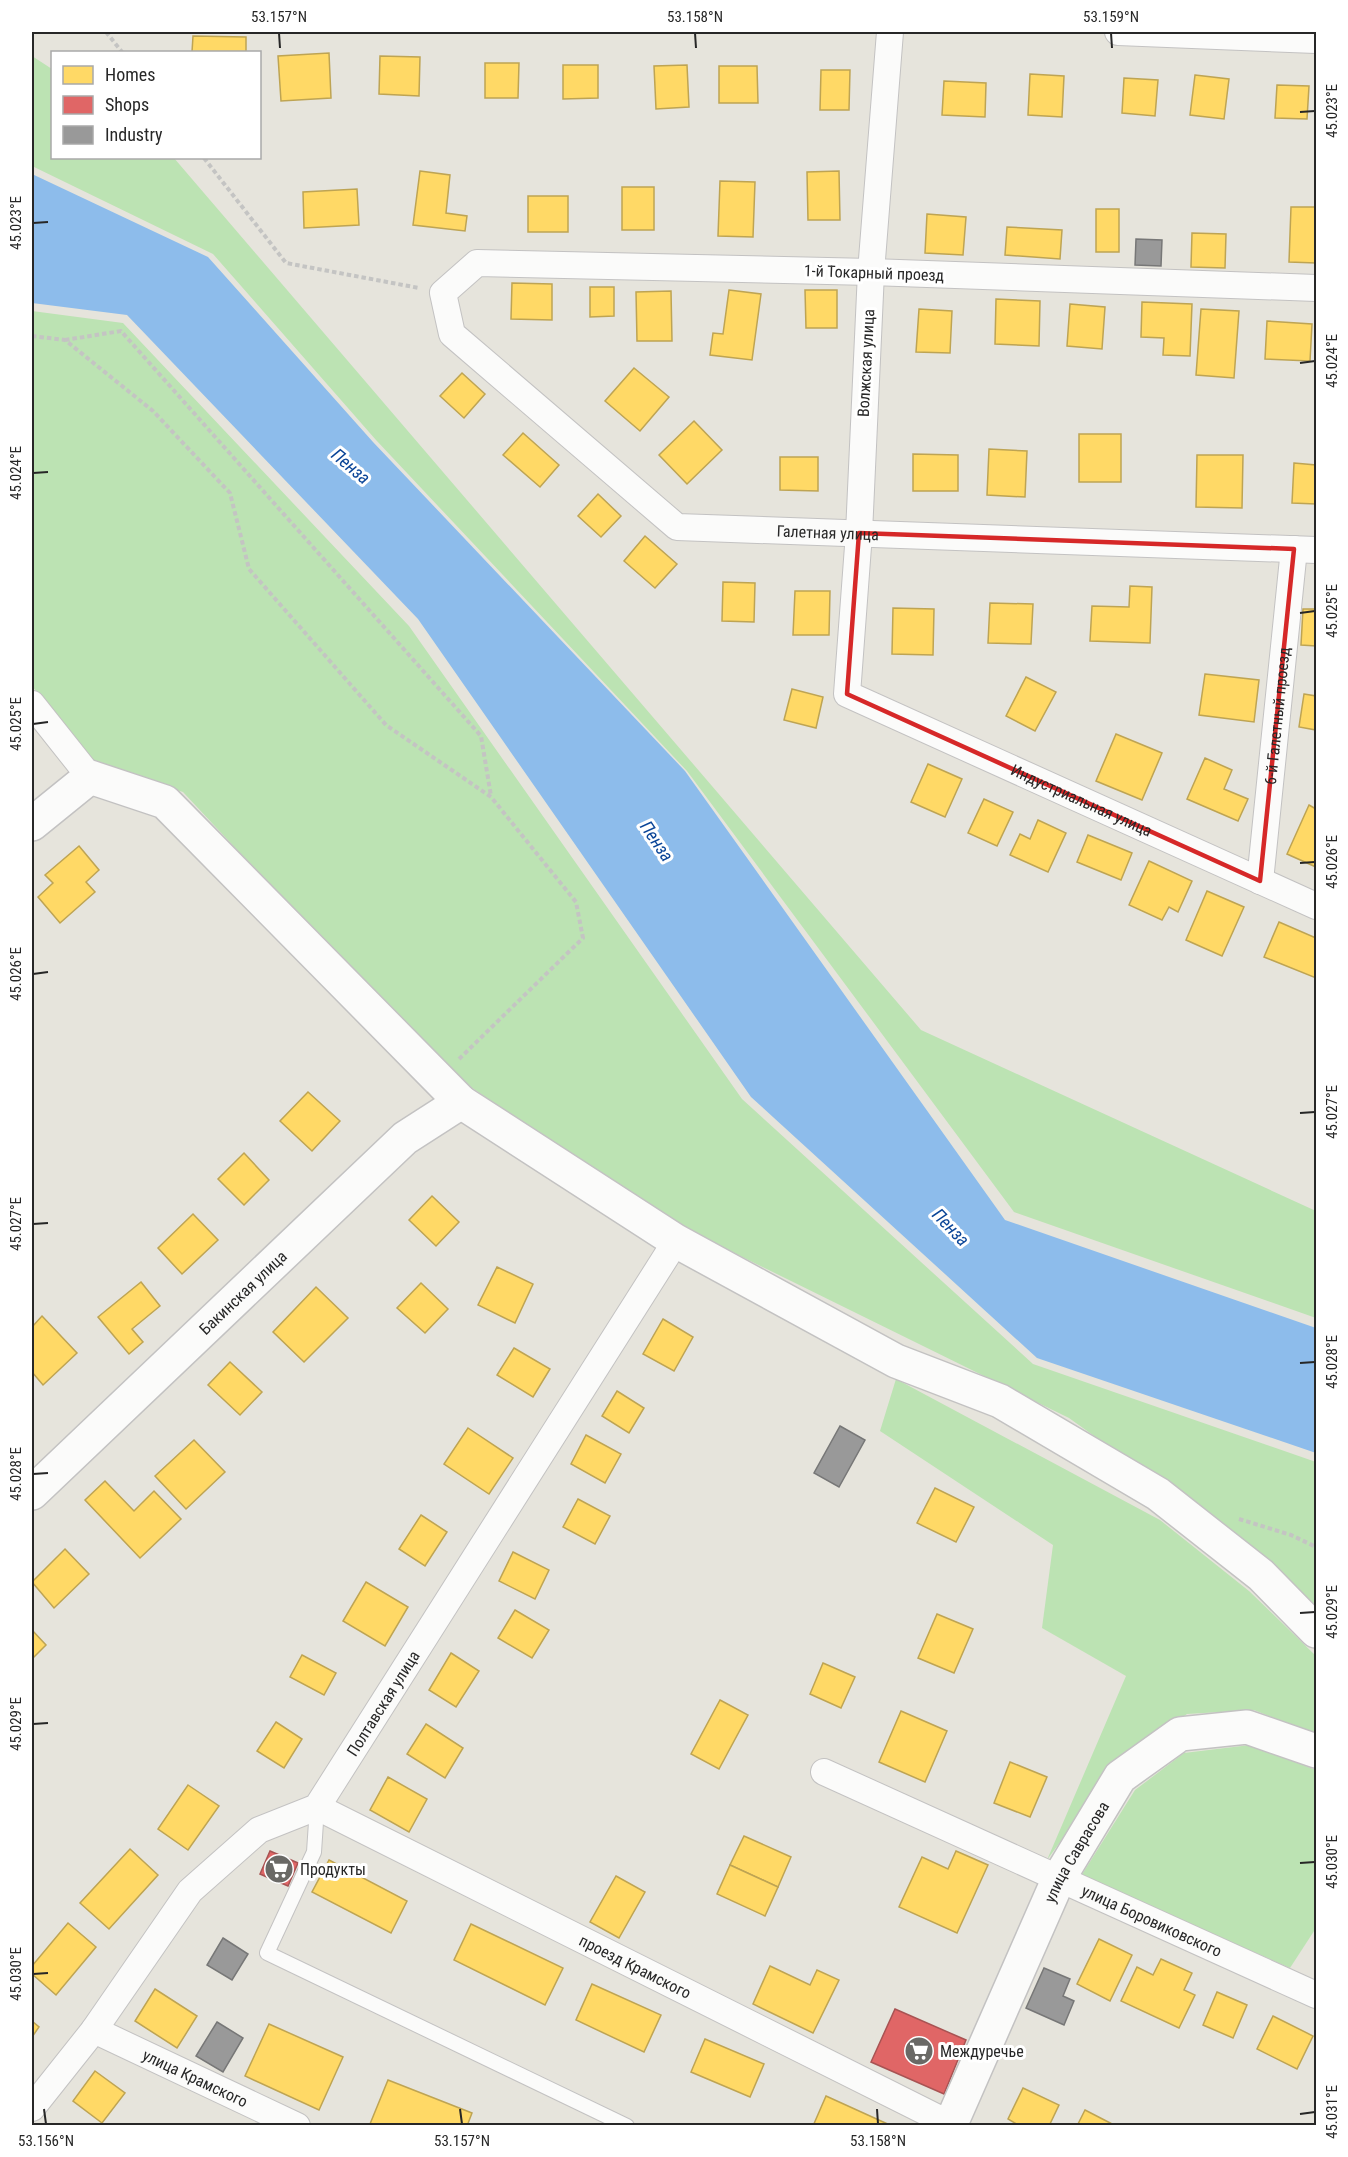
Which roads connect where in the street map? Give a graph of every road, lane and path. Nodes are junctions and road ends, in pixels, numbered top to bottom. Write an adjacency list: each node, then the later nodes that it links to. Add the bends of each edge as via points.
1 (106, 32): 5 (path)
2 (890, 32): 7 (street, Волжская улица)
3 (1118, 32): 4 (street)
4 (1317, 40)
5 (121, 51)
6 (205, 159): 9 (path, via 286,263)
7 (871, 272): 8 (street, 1-й Токарный проезд); 9 (street, 1-й Токарный проезд, via 477,263); 12 (street, Волжская улица)
8 (1317, 288)
9 (444, 293): 12 (street, Галетная улица, via 452,334 677,527)
10 (32, 336): 11 (path)
11 (65, 340): 17 (path, via 153,411 230,493 249,569 386,725); 17 (path, via 121,331 481,736)
12 (859, 532): 13 (street, Галетная улица); 14 (street, Волжская улица)
13 (1305, 549): 19 (street, 6-й Галетный проезд)
14 (847, 694): 19 (street, Индустриальная улица)
15 (32, 704): 16 (street)
16 (90, 777): 18 (street); 21 (street, via 165,802)
17 (491, 797): 21 (path, via 576,902 583,938)
18 (32, 824)
19 (1260, 881): 20 (street, Индустриальная улица)
20 (1317, 906)
21 (438, 1079): 22 (street)
22 (461, 1102): 23 (street); 24 (street, Бакинская улица, via 405,1138)
23 (676, 1241): 25 (street, via 897,1361 1000,1401 1158,1494 1262,1575); 28 (street, Полтавская улица)
24 (32, 1493)
25 (1317, 1631)
26 (1317, 1751): 29 (street, улица Саврасова, via 1247,1727 1180,1734 1120,1777)
27 (824, 1772): 29 (street, улица Боровиковского)
28 (317, 1807): 31 (street, via 259,1830 190,1891); 33 (street, проезд Крамского); 35 (lane, via 314,1852 267,1953)
29 (1059, 1878): 30 (street, улица Боровиковского); 33 (street, улица Саврасова)
30 (1317, 1995)
31 (94, 2030): 32 (street); 34 (street, улица Крамского)
32 (32, 2108)
33 (951, 2125)
34 (297, 2126)
35 (627, 2126)

